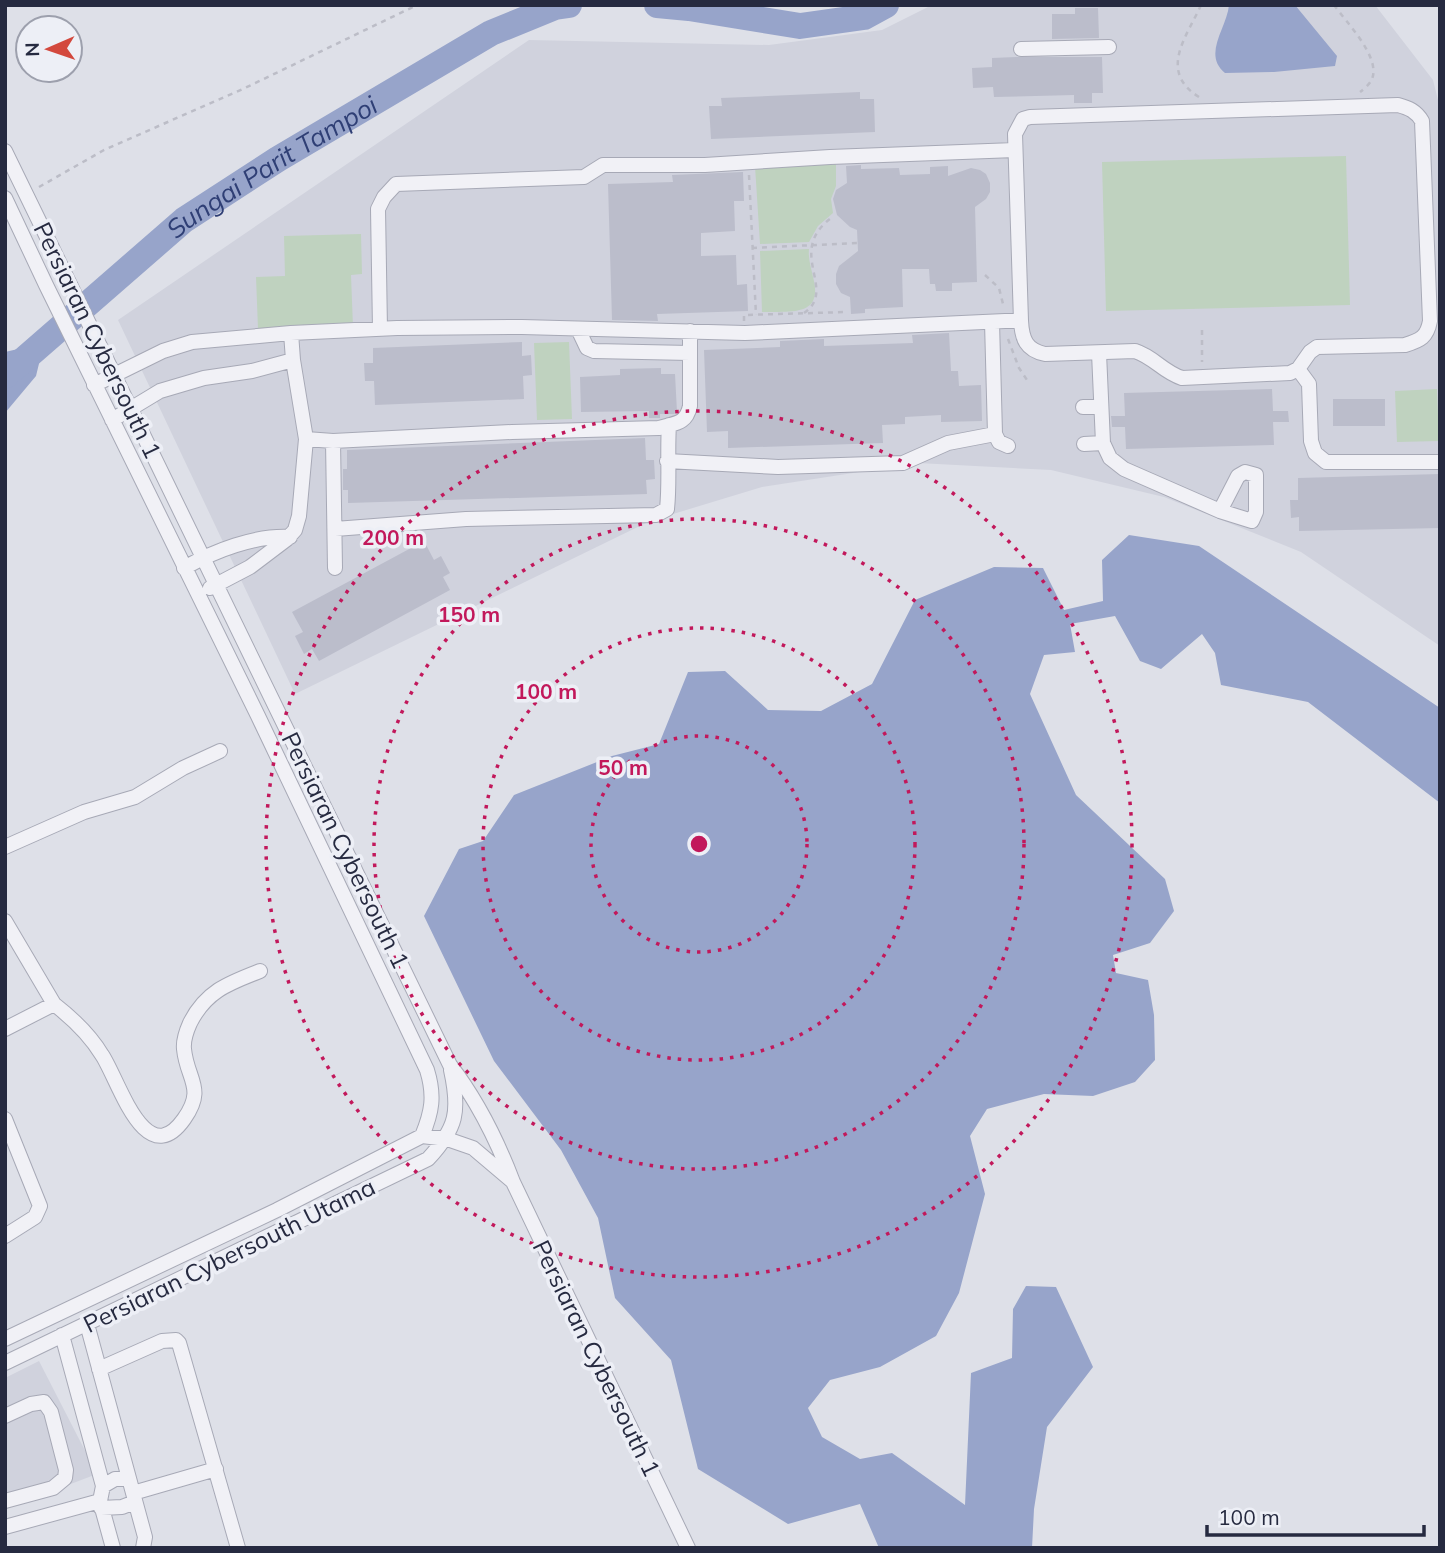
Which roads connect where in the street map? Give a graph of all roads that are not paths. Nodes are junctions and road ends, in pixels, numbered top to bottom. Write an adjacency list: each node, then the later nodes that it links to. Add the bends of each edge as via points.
1 (1109, 47): 2 (street)
2 (1021, 49)
3 (1015, 150): 6 (street); 9 (street, via 968,145 895,148 705,165 603,165 584,177 396,184 378,209); 17 (street, via 1015,134 1023,119 1030,117 1398,105 1417,114 1422,121 1427,333 1405,345 1317,347)
4 (5, 151): 18 (street, Persiaran Cybersouth 1)
5 (5, 198): 19 (street, Persiaran Cybersouth 1)
6 (1021, 321): 7 (street); 15 (street, via 1026,345 1035,352)
7 (992, 322): 8 (street); 25 (street, via 989,377 1000,410)
8 (967, 323): 11 (street); 13 (street)
9 (380, 329): 10 (street); 12 (street)
10 (578, 329): 11 (street); 14 (street, via 587,348 594,351)
11 (690, 331): 14 (street)
12 (291, 333): 16 (street); 18 (street, via 192,342)
13 (967, 338)
14 (690, 353): 24 (street, via 688,415 682,422)
15 (1099, 353): 17 (street, via 1149,355 1167,373 1182,378 1281,375); 21 (street)
16 (293, 360): 22 (street, via 160,391); 26 (street)
17 (1298, 369): 32 (street, via 1309,384 1311,441 1315,453 1326,462)
18 (114, 374): 19 (street); 22 (street, Persiaran Cybersouth 1)
19 (94, 385): 23 (street, Persiaran Cybersouth 1)
20 (1083, 407): 21 (street)
21 (1101, 407): 28 (street)
22 (131, 409): 23 (street); 36 (street, Persiaran Cybersouth 1)
23 (112, 420): 37 (street, Persiaran Cybersouth 1)
24 (668, 425): 27 (street); 31 (street)
25 (995, 434): 30 (street); 31 (street, via 948,443 903,463 778,467)
26 (306, 439): 27 (street); 35 (street, via 299,516)
27 (333, 441): 34 (street)
28 (1103, 443): 29 (street); 33 (street, via 1110,458 1125,469)
29 (1084, 444)
30 (1008, 446)
31 (667, 461): 34 (street, via 667,509 656,514 466,519)
32 (1440, 462)
33 (1220, 511)
34 (335, 529): 38 (street)
35 (290, 537): 36 (street, via 257,540); 39 (street)
36 (204, 557): 37 (street); 39 (street, Persiaran Cybersouth 1)
37 (184, 568): 40 (street, Persiaran Cybersouth 1)
38 (335, 568)
39 (217, 584): 40 (street); 47 (street, Persiaran Cybersouth 1)
40 (197, 594): 49 (street, Persiaran Cybersouth 1, via 427,1070 433,1100)
41 (220, 751): 42 (street, via 135,797 84,812)
42 (5, 847)
43 (5, 920): 45 (street)
44 (260, 971): 45 (street, via 212,993 194,1015 184,1051 195,1103 174,1132 163,1136 143,1128 103,1055 75,1020)
45 (54, 1004): 46 (street)
46 (5, 1030)
47 (450, 1065): 50 (street, via 457,1095); 51 (street, Persiaran Cybersouth 1, via 468,1088)
48 (5, 1119): 52 (street, via 40,1206 36,1217)
49 (422, 1136): 50 (street); 55 (street, Persiaran Cybersouth Utama)
50 (447, 1139): 51 (street, via 473,1147); 53 (street, Persiaran Cybersouth Utama, via 428,1159)
51 (513, 1182): 71 (street, Persiaran Cybersouth 1)
52 (5, 1236)
53 (87, 1324): 54 (street, Persiaran Cybersouth Utama); 57 (street)
54 (62, 1335): 56 (street, Persiaran Cybersouth Utama); 60 (street)
55 (5, 1339)
56 (5, 1363)
57 (99, 1369): 58 (street); 61 (street, via 162,1341 176,1340 183,1350)
58 (111, 1412): 60 (street); 62 (street)
59 (5, 1416): 65 (street, via 44,1402 51,1412 66,1470 65,1478 53,1488)
60 (85, 1419): 63 (street)
61 (216, 1469): 64 (street); 70 (street)
62 (129, 1479): 63 (street, via 115,1479); 64 (street)
63 (103, 1486): 66 (street)
64 (134, 1498): 66 (street, via 122,1507); 69 (street, via 145,1536)
65 (5, 1501)
66 (100, 1504): 67 (street); 68 (street)
67 (5, 1527)
68 (113, 1548)
69 (143, 1548)
70 (239, 1548)
71 (688, 1548)

